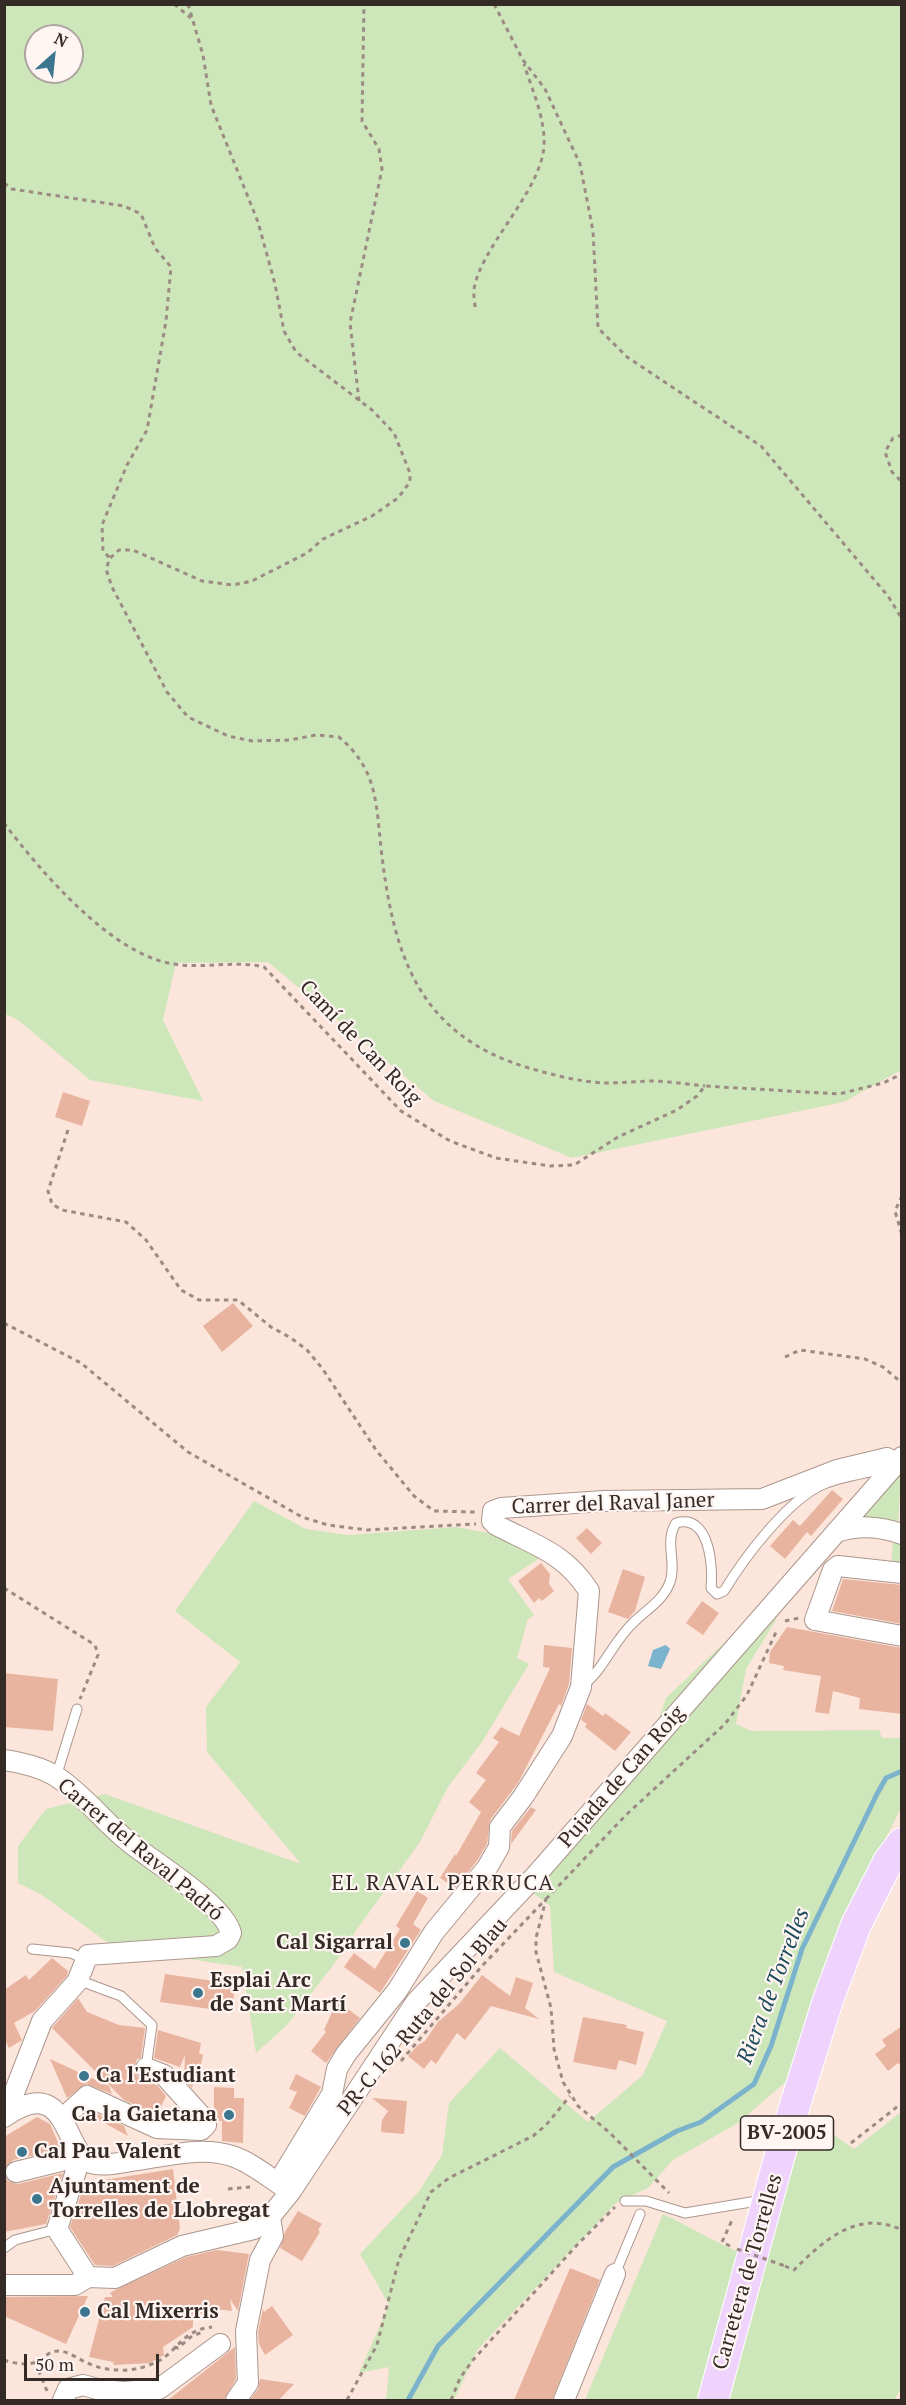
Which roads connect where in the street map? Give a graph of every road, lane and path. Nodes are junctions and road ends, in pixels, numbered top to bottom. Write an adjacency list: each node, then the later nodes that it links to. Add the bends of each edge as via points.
1 (174, 4): 5 (path)
2 (188, 4): 5 (path)
3 (364, 4): 11 (path, via 362,121 379,149 382,169 350,323)
4 (494, 4): 7 (path)
5 (191, 18): 11 (path, via 203,56 211,105 263,239 284,331 296,352)
6 (4, 34): 8 (path)
7 (523, 60): 10 (path, via 544,128 542,158 516,213 485,262 474,289); 15 (path, via 545,89 580,164 593,231 598,328 627,357 761,446 888,596)
8 (4, 61)
9 (4, 183): 14 (path, via 12,189 124,206 141,214 155,248 171,267 147,430 127,465 102,525 103,551)
10 (475, 307)
11 (359, 401): 14 (path, via 394,433 410,473 410,482 398,498 372,516 323,539 307,553 262,577 232,585 202,581 133,550 119,550)
12 (902, 435): 13 (path, via 893,438 885,452 892,472)
13 (902, 482)
14 (110, 558): 18 (path, via 106,569 112,587 167,692 188,717 228,736 252,741 316,735 339,737 364,764 377,808 394,934 422,992 454,1031 514,1064 563,1077 605,1083 658,1081)
15 (902, 619)
16 (4, 823): 18 (path, Camí de Can Roig, via 40,866 110,935 169,964 264,967 401,1111 450,1141 482,1154 514,1162 574,1165 618,1137 677,1110)
17 (902, 1074): 18 (path, via 839,1094)
18 (705, 1086)
19 (68, 1130): 26 (path, via 48,1191 52,1204 62,1210 126,1222 146,1240 181,1290 199,1299 238,1300 307,1350 376,1450 424,1506)
20 (902, 1196): 21 (path, via 896,1211)
21 (902, 1235)
22 (4, 1323): 26 (path, via 81,1363 188,1452 313,1522 367,1530)
23 (785, 1357): 24 (path, via 800,1350 865,1359 883,1367)
24 (902, 1383)
25 (897, 1462): 26 (street, Carrer del Raval Janer, via 887,1458 837,1470 762,1499 501,1508); 27 (street, Pujada de Can Roig); 33 (lane, via 823,1485 806,1496 772,1528 724,1591 717,1594 711,1588 705,1537 699,1527 689,1522 676,1523 670,1534 673,1570 667,1589 654,1606 632,1623 593,1678)
26 (494, 1519): 33 (street, Carrer del Raval Janer, via 561,1558 589,1591)
27 (836, 1532): 28 (street, via 856,1526); 52 (street, Pujada de Can Roig, via 536,1875 416,2002)
28 (902, 1534)
29 (902, 1573): 31 (street, via 838,1566)
30 (4, 1588): 34 (path, via 84,1636 97,1649 97,1659)
31 (815, 1620): 32 (street); 39 (path, via 793,1618 782,1623 747,1695 724,1724 618,1823)
32 (902, 1636)
33 (581, 1687): 52 (street, Carrer del Raval Janer, via 562,1736 500,1827 501,1840 494,1858 434,1932 337,2069 332,2094)
34 (77, 1709): 36 (lane)
35 (4, 1760): 36 (street, Carrer del Raval Padró)
36 (56, 1777): 41 (street, Carrer del Raval Padró, via 127,1841 178,1877 223,1918 231,1933 216,1946 94,1954)
37 (902, 1843): 38 (main road, Carretera de Torrelles / BV-2005, via 888,1862)
38 (891, 1873): 55 (main road, Carretera de Torrelles / BV-2005, via 856,1925 828,2000)
39 (546, 1899): 43 (path, PR-C 162 Ruta del Sol Blau, via 482,1966); 45 (path, PR-C 162 Ruta del Sol Blau, via 536,1952 551,2008 557,2066)
40 (32, 1949): 41 (lane, via 71,1953)
41 (84, 1959): 42 (street)
42 (78, 1980): 44 (lane, via 121,1996 152,2025); 47 (street, via 42,2021)
43 (397, 2066)
44 (146, 2068): 48 (street, via 164,2075 203,2118 206,2125 201,2130 157,2128 87,2096)
45 (570, 2096): 57 (path, PR-C 162 Ruta del Sol Blau, via 676,2201); 77 (path, via 546,2126 532,2136 449,2178 431,2192 399,2259 377,2345)
46 (902, 2103): 49 (path)
47 (7, 2115): 48 (street, via 41,2104)
48 (63, 2118): 50 (street)
49 (851, 2143)
50 (81, 2156): 51 (street); 52 (street, via 90,2163 101,2164 190,2152 226,2155 260,2169); 61 (street)
51 (16, 2172)
52 (284, 2187): 59 (street)
53 (248, 2188): 54 (path)
54 (228, 2189)
55 (768, 2198): 57 (lane, via 739,2206); 73 (main road, Carretera de Torrelles / BV-2005)
56 (624, 2201): 57 (lane, via 646,2201 673,2212); 78 (path, via 597,2223 473,2360)
57 (696, 2210)
58 (640, 2214): 64 (lane)
59 (270, 2217): 65 (street, via 254,2229 183,2246 115,2278); 67 (street, via 273,2236 260,2260)
60 (734, 2217): 62 (path, bridge, via 722,2242 794,2270 837,2233 860,2223 882,2223)
61 (57, 2229): 63 (lane, via 15,2240); 65 (street)
62 (902, 2230)
63 (4, 2248)
64 (615, 2274): 79 (street)
65 (88, 2277): 66 (street, via 75,2285)
66 (4, 2285)
67 (249, 2318): 70 (path, via 193,2331); 76 (street, via 246,2331 250,2375)
68 (204, 2331): 70 (path)
69 (220, 2344): 75 (street, via 159,2389 108,2392 79,2385 68,2389)
70 (174, 2347): 72 (path, via 154,2364 126,2370 97,2367 57,2350)
71 (4, 2360): 72 (path)
72 (35, 2362): 74 (path)
73 (712, 2398)
74 (52, 2400)
75 (63, 2400)
76 (236, 2400)
77 (346, 2400)
78 (451, 2400)
79 (564, 2400)

